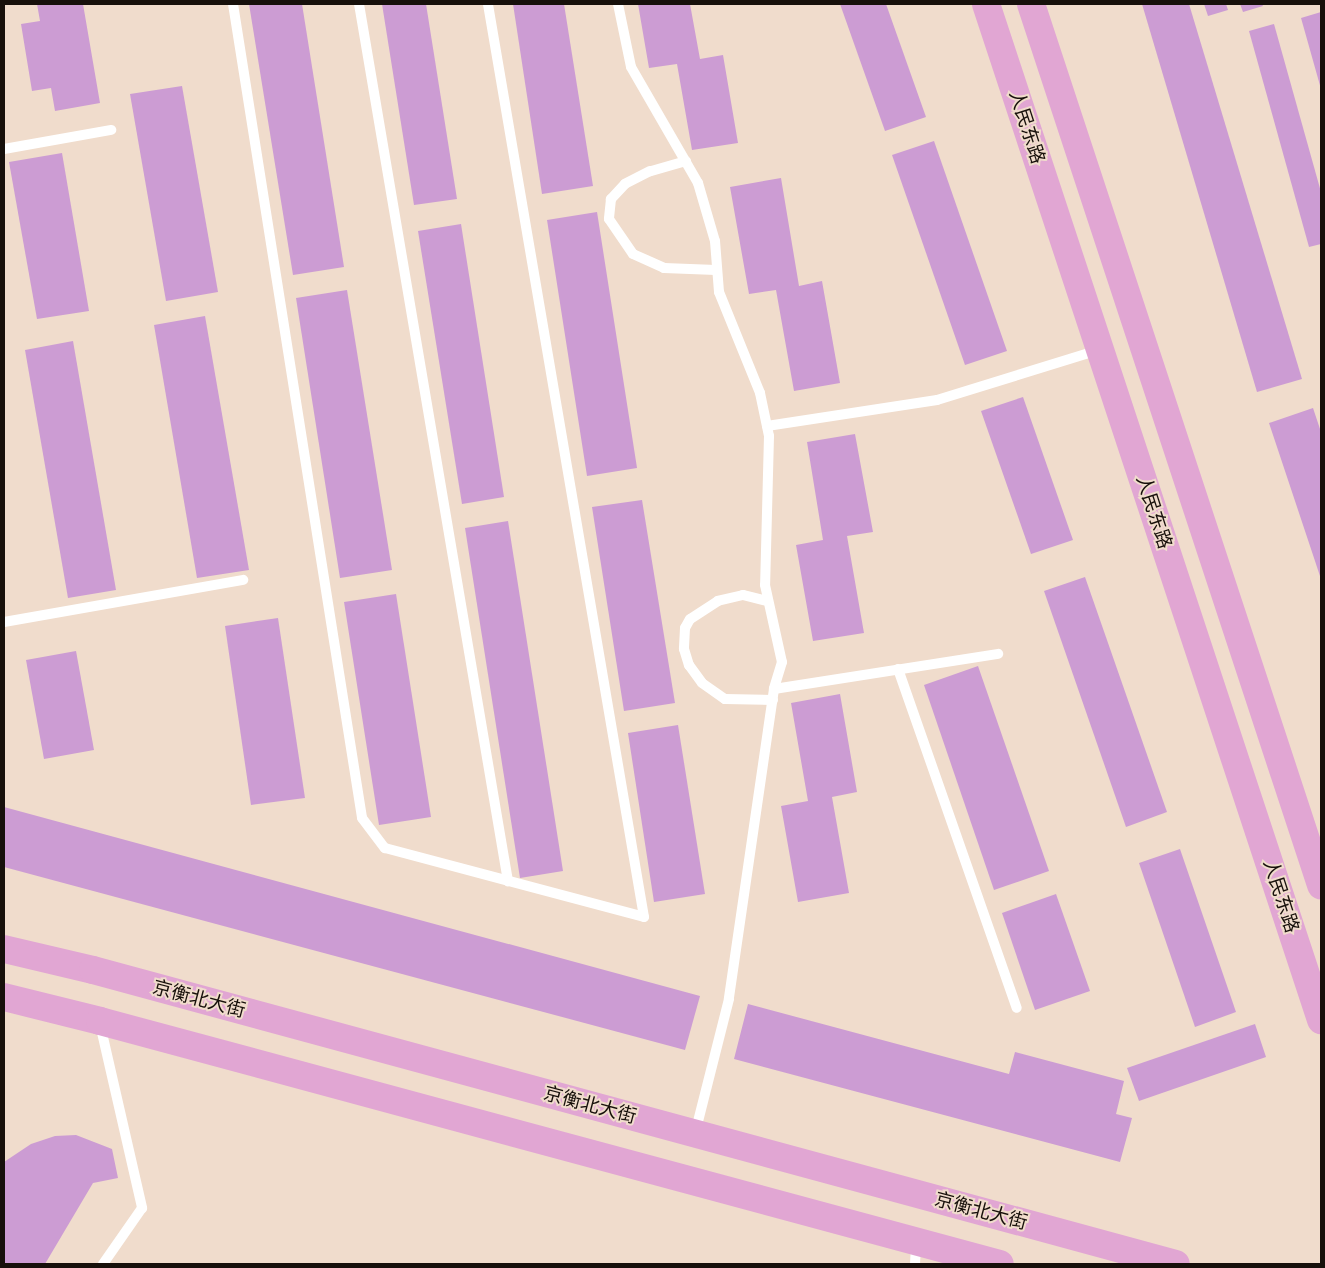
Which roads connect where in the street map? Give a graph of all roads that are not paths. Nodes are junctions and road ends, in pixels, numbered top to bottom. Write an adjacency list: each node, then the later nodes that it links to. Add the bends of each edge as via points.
1 (233, 4): 19 (lane, via 362,818 386,848)
2 (359, 4): 19 (lane)
3 (488, 4): 19 (lane, via 644,917)
4 (618, 4): 9 (lane, via 631,67)
5 (986, 4): 11 (main road, 人民东路)
6 (1031, 4): 20 (main road)
7 (111, 130): 8 (lane)
8 (4, 149)
9 (686, 161): 10 (lane, via 698,183 715,241); 10 (lane, via 650,171 625,184 611,199 609,219 633,254 664,268)
10 (716, 270): 12 (lane, via 719,292 730,324 760,393)
11 (1100, 350): 12 (lane, via 937,400); 25 (main road, 人民东路)
12 (766, 426): 14 (lane)
13 (243, 580): 15 (lane)
14 (767, 601): 18 (lane, via 778,631 782,662); 18 (lane, via 743,595 718,601 690,619 685,628 684,648 689,665 702,683 725,699)
15 (4, 622)
16 (998, 654): 17 (lane)
17 (898, 669): 18 (lane); 23 (lane)
18 (773, 694): 26 (lane, via 729,999)
19 (508, 881)
20 (1321, 886)
21 (4, 949): 26 (main road, 京衡北大街)
22 (4, 998): 24 (main road)
23 (1017, 1008)
24 (100, 1020): 27 (main road); 29 (lane, via 142,1208)
25 (1321, 1020)
26 (694, 1133): 31 (main road, 京衡北大街)
27 (915, 1253): 28 (main road)
28 (972, 1260): 30 (main road)
29 (102, 1264)
30 (1000, 1264)
31 (1176, 1264)

